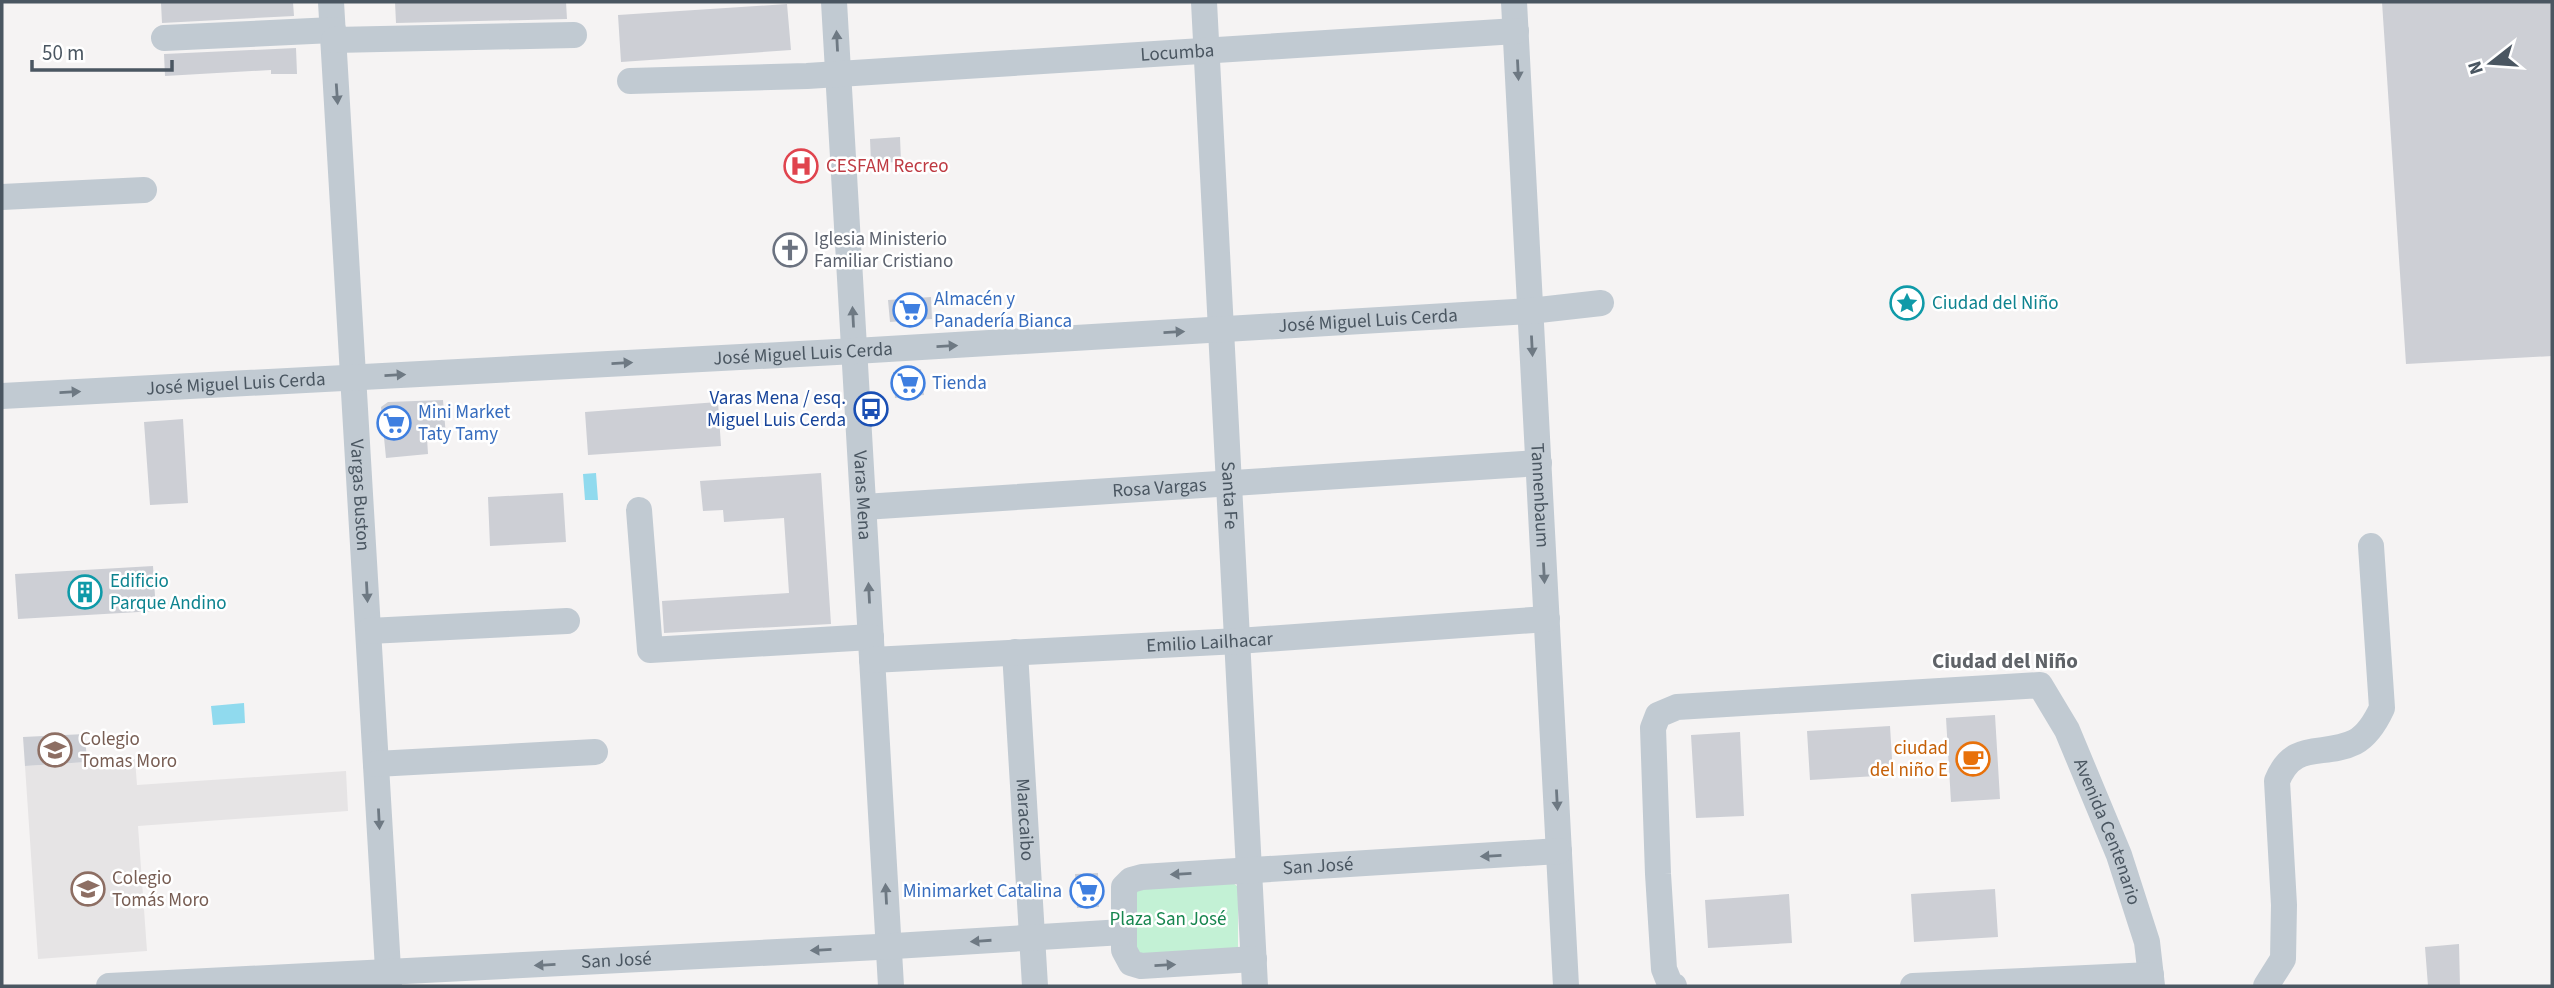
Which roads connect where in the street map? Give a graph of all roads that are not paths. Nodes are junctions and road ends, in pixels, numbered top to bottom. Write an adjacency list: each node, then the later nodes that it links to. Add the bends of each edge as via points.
1 (331, 2): 6 (street, Vargas Buston)
2 (834, 2): 10 (street, Varas Mena, one-way to 2)
3 (1204, 2): 9 (street, Santa Fe)
4 (1514, 2): 5 (street, Tannenbaum)
5 (1516, 31): 9 (street, Locumba); 15 (street, Tannenbaum, one-way to 15)
6 (333, 35): 7 (street); 8 (street); 18 (street, Vargas Buston, one-way to 18)
7 (574, 35)
8 (164, 37)
9 (1207, 51): 10 (street, Locumba); 16 (street, Santa Fe)
10 (839, 74): 11 (street, Locumba); 17 (street, Varas Mena, one-way to 10)
11 (630, 81)
12 (144, 190): 13 (street)
13 (2, 197)
14 (1601, 303): 15 (street, José Miguel Luis Cerda)
15 (1530, 311): 16 (street, José Miguel Luis Cerda); 20 (street, Tannenbaum, one-way to 20)
16 (1221, 330): 17 (street, José Miguel Luis Cerda, one-way to 16); 21 (street, Santa Fe)
17 (855, 351): 18 (street, José Miguel Luis Cerda, one-way to 17); 22 (street, Varas Mena)
18 (355, 377): 19 (street, José Miguel Luis Cerda, one-way to 18); 27 (street, Vargas Buston, one-way to 27)
19 (2, 396)
20 (1539, 463): 21 (street, Rosa Vargas); 25 (street, Tannenbaum, one-way to 25)
21 (1230, 484): 22 (street, Rosa Vargas); 28 (street, Santa Fe)
22 (864, 507): 29 (street, Varas Mena, one-way to 22)
23 (639, 510): 29 (street, Emilio Lailhacar, via 650,650)
24 (2371, 546): 48 (street, via 2382,708 2374,725 2354,742 2302,753 2282,769 2277,781 2283,959)
25 (1547, 619): 28 (street, Emilio Lailhacar); 33 (street, Tannenbaum, one-way to 33)
26 (567, 621): 27 (street)
27 (369, 631): 32 (street, Vargas Buston)
28 (1238, 641): 30 (street, Emilio Lailhacar); 34 (street, Santa Fe)
29 (872, 649): 30 (street, Emilio Lailhacar); 37 (street, Varas Mena, one-way to 29)
30 (1014, 652): 36 (street, Maracaibo)
31 (595, 752): 32 (street)
32 (376, 764): 39 (street, Vargas Buston, one-way to 39)
33 (1559, 851): 34 (street, San José, one-way to 34); 45 (street, Tannenbaum)
34 (1250, 870): 35 (street, San José, one-way to 35, via 1134,878 1123,891); 38 (street, Santa Fe)
35 (1123, 932): 36 (street, San José); 38 (street, San José, one-way to 38, via 1125,954 1138,966)
36 (1032, 938): 37 (street, San José, one-way to 37); 43 (street, Maracaibo)
37 (889, 947): 39 (street, San José, one-way to 39); 42 (street, Varas Mena)
38 (1254, 959): 44 (street, Santa Fe)
39 (388, 980): 41 (street, San José)
40 (2151, 981): 46 (street, Avenida Centenario, via 2147,942 2119,855 2067,730 2040,685 1678,707 1658,715 1653,728 1658,874 1664,969); 47 (street)
41 (109, 986)
42 (891, 986)
43 (1035, 986)
44 (1255, 986)
45 (1566, 986)
46 (1674, 986)
47 (1913, 986)
48 (2266, 986)

